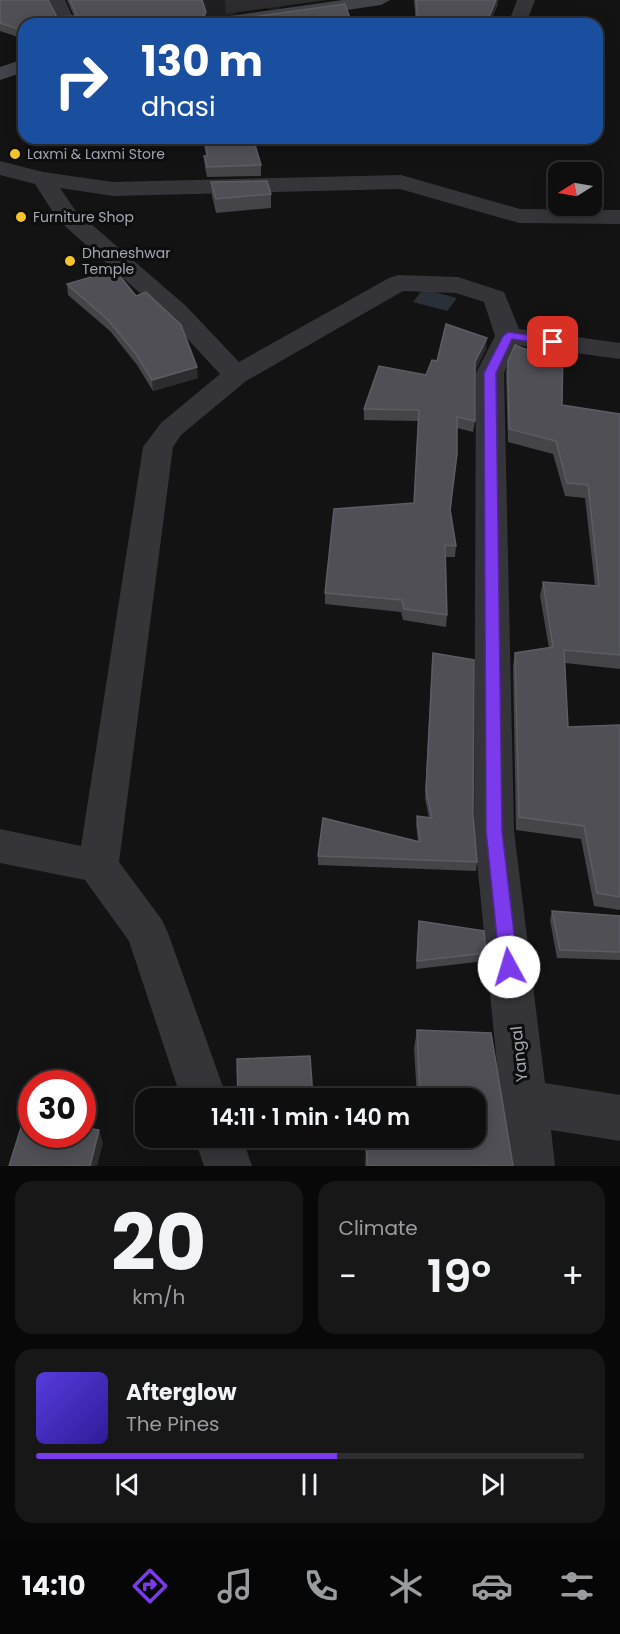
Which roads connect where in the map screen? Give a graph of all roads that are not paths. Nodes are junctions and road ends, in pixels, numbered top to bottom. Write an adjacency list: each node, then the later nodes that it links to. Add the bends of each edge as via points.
1 (56, 0): 4 (street)
2 (381, 0): 5 (street)
3 (526, 0): 6 (street)
4 (64, 18)
5 (256, 18)
6 (519, 18)
7 (18, 67): 8 (street)
8 (0, 74)
9 (0, 168): 10 (street)
10 (43, 179): 11 (street, via 113,189 401,182 519,216); 14 (street, via 66,215 177,312)
11 (620, 217)
12 (508, 336): 13 (street); 14 (street, via 495,297 458,285 398,283); 18 (street, Yangal, via 490,373 494,831)
13 (620, 351)
14 (236, 375): 16 (street, via 171,429 158,447)
15 (0, 846): 16 (street)
16 (98, 866): 17 (street, via 147,933)
17 (201, 1088)
18 (524, 1103): 19 (street); 22 (street, Yangal)
19 (620, 1118)
20 (222, 1148): 21 (street)
21 (228, 1166)
22 (531, 1166)

